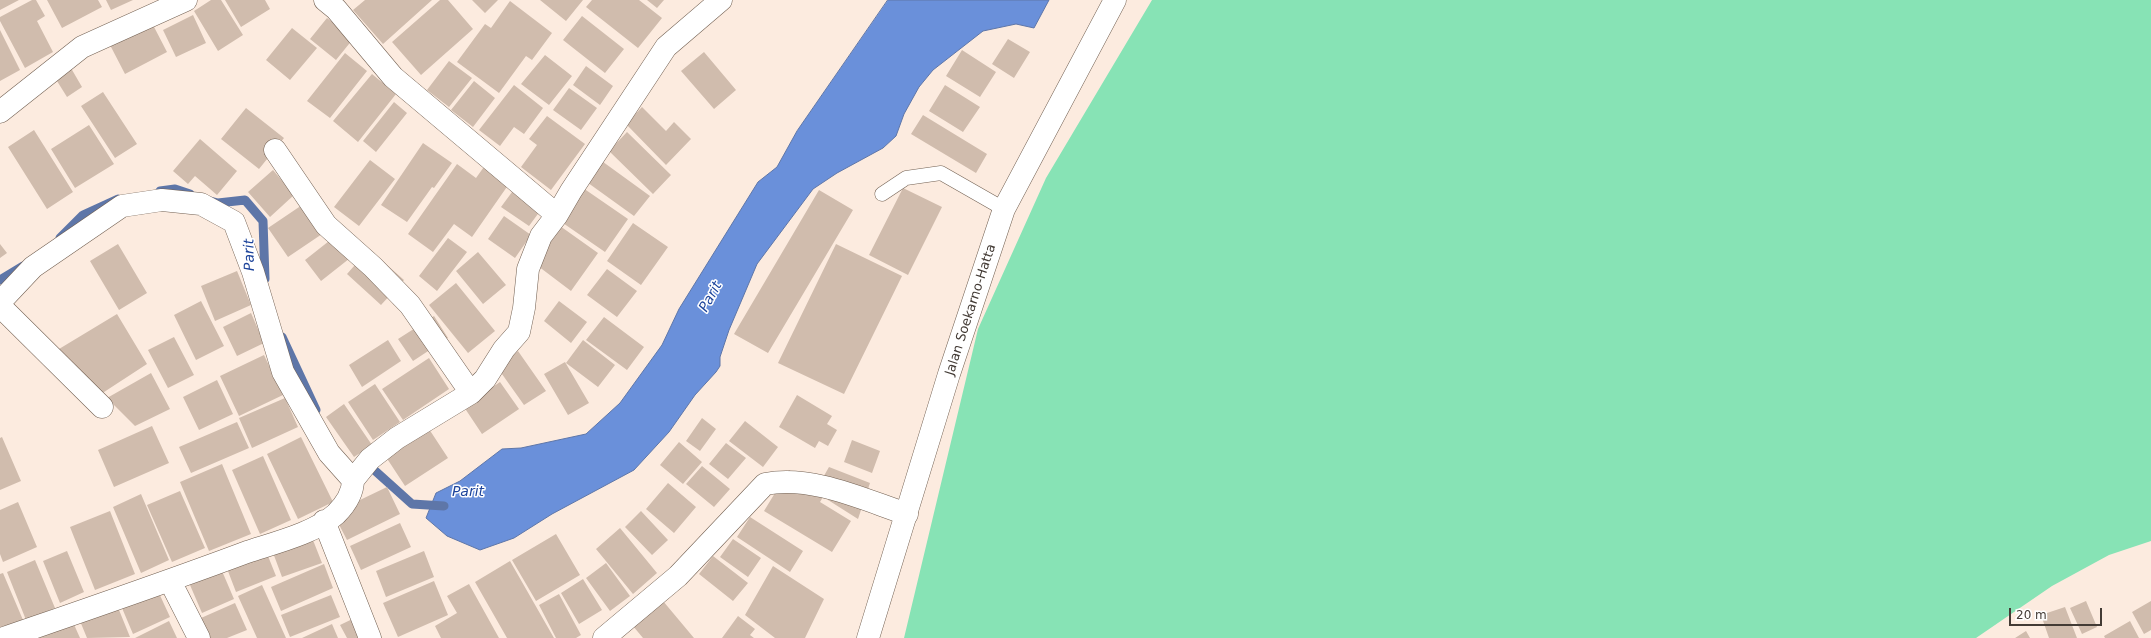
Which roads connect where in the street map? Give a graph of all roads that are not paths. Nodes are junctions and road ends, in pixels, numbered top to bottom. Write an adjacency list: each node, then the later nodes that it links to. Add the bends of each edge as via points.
1 (186, 0): 5 (main road, via 82,47)
2 (325, 0): 9 (main road, via 336,8 393,77)
3 (721, 0): 9 (main road, via 666,47)
4 (1115, 0): 8 (main road, Jalan Soekarno-Hatta)
5 (0, 112)
6 (275, 150): 12 (main road, via 326,225 410,305)
7 (882, 194): 8 (lane, via 906,178 941,173)
8 (1004, 209): 15 (main road, Jalan Soekarno-Hatta, via 949,374)
9 (557, 215): 12 (main road, via 541,236 528,269 519,332)
10 (0, 302): 14 (main road, via 33,267 122,206 162,200 201,204 234,222 253,272 283,372 329,453)
11 (0, 306): 13 (main road)
12 (471, 393): 14 (main road, via 397,438 370,459)
13 (102, 408)
14 (353, 480): 16 (main road, via 353,488 348,498 336,514)
15 (907, 514): 21 (main road, via 845,493 796,481 765,484 678,576); 22 (main road, Jalan Soekarno-Hatta)
16 (324, 521): 17 (main road, via 313,528); 20 (main road)
17 (170, 581): 18 (main road); 19 (main road)
18 (4, 638)
19 (199, 638)
20 (370, 638)
21 (604, 638)
22 (868, 638)

